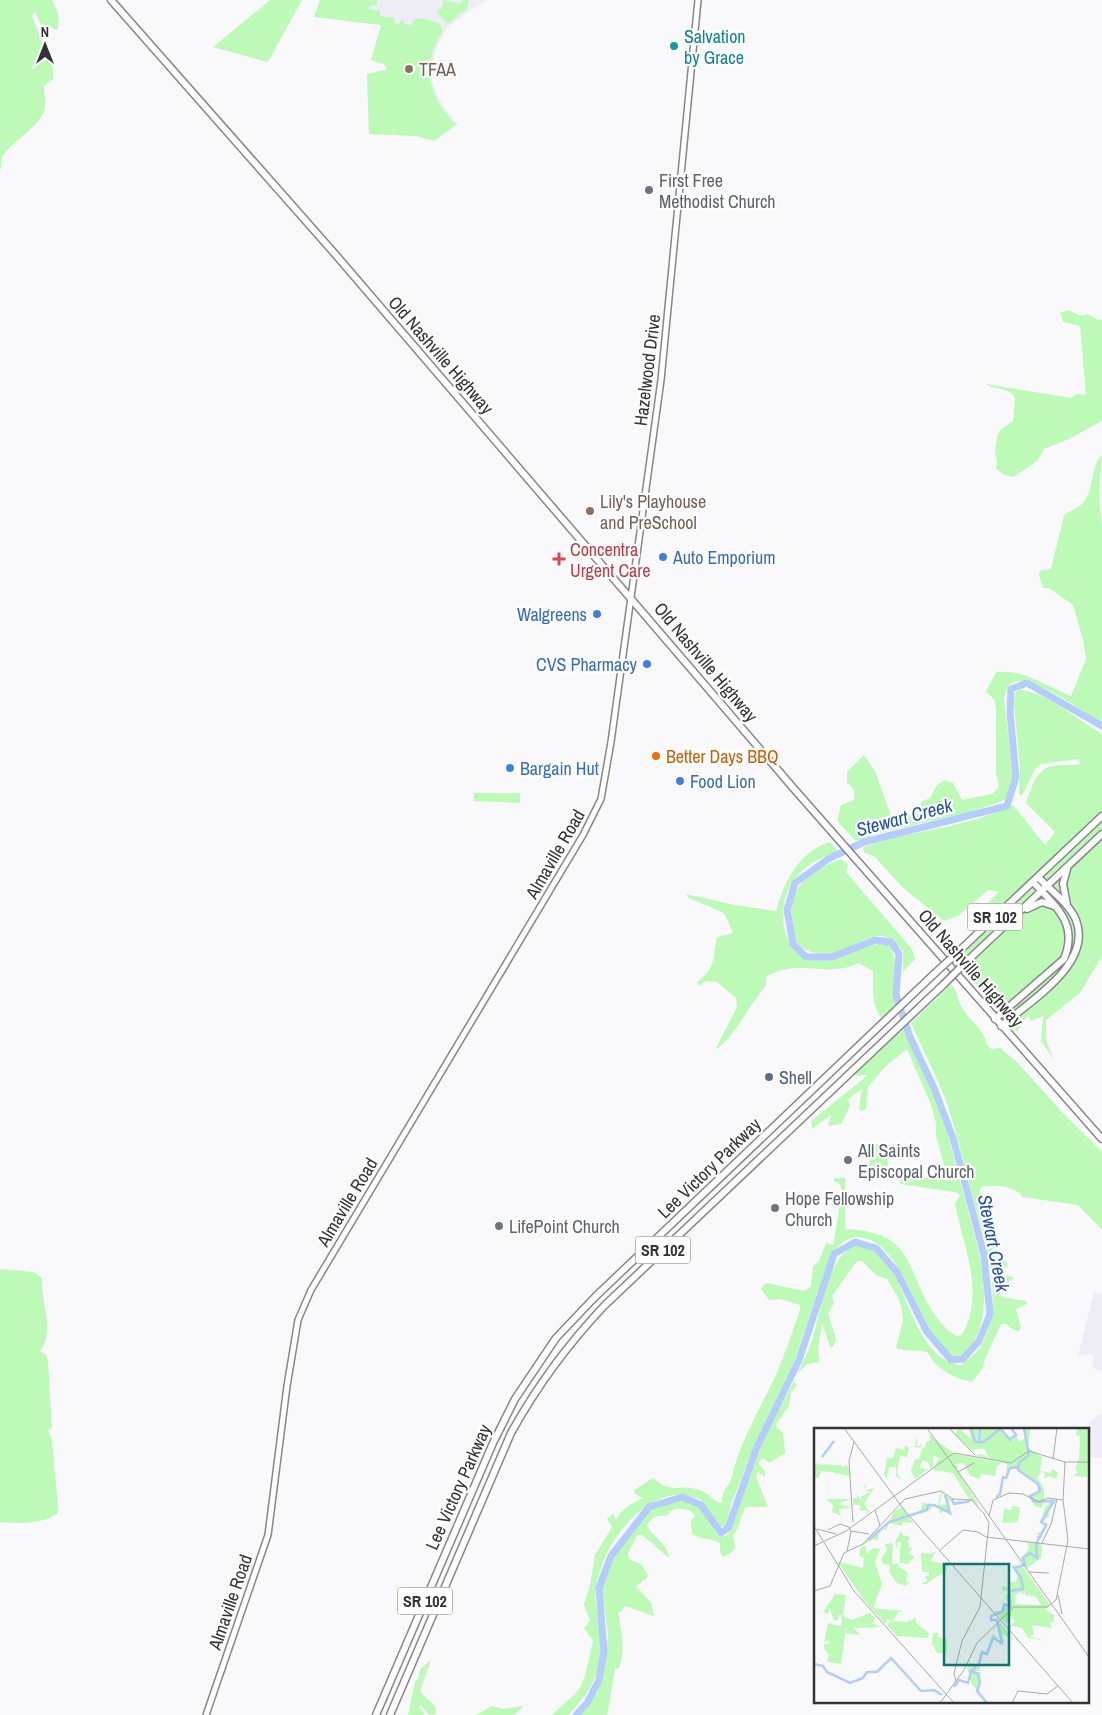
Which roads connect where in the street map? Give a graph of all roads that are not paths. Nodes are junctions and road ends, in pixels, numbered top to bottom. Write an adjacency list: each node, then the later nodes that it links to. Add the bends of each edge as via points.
1 (111, 0): 3 (main road, Old Nashville Highway)
2 (698, 0): 3 (street, Hazelwood Drive, via 669,307)
3 (630, 596): 4 (street, Hazelwood Drive); 13 (main road, Old Nashville Highway)
4 (611, 742): 16 (street, Almaville Road, via 601,799 592,820 311,1290 298,1320 268,1535)
5 (1102, 816): 8 (main road, Lee Victory Parkway / SR 102)
6 (1102, 834): 7 (main road, Lee Victory Parkway / SR 102)
7 (1069, 864): 9 (main road, Lee Victory Parkway / SR 102); 11 (main road, via 1062,884)
8 (1036, 879): 9 (main road); 17 (main road, Lee Victory Parkway / SR 102, bridge, via 595,1296 556,1338 515,1399 493,1443)
9 (1044, 889): 10 (main road); 11 (main road); 12 (main road, Lee Victory Parkway / SR 102)
10 (1056, 907): 12 (main road, via 1042,902 1033,905); 13 (main road, via 1070,934 1064,959)
11 (1069, 908): 14 (main road, via 1080,936 1077,953 1068,969)
12 (991, 938): 18 (main road, Lee Victory Parkway / SR 102, bridge, via 574,1338 520,1417 498,1460)
13 (995, 1019): 14 (main road, Old Nashville Highway)
14 (1002, 1026): 15 (main road, Old Nashville Highway)
15 (1102, 1139)
16 (206, 1715)
17 (376, 1715)
18 (390, 1715)

